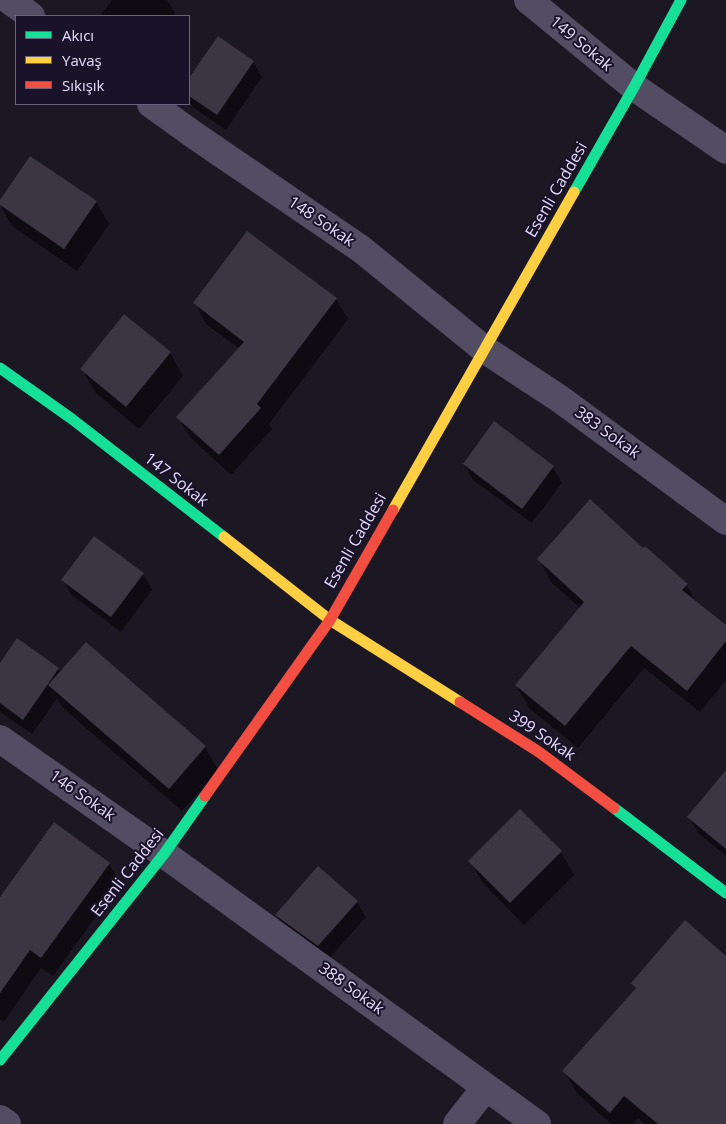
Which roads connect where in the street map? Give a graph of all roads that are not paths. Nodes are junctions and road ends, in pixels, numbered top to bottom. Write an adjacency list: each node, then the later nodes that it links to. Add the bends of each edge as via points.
1 (9, 0): 4 (street)
2 (528, 0): 5 (street, 149 Sokak)
3 (681, 0): 5 (street, Esenli Caddesi)
4 (31, 15)
5 (634, 87): 7 (street, 149 Sokak); 8 (street, Esenli Caddesi)
6 (152, 105): 8 (street, 148 Sokak, via 361,249)
7 (726, 150)
8 (484, 349): 10 (street, 383 Sokak, via 560,399); 11 (street, Esenli Caddesi)
9 (0, 368): 11 (street, 147 Sokak, via 80,425)
10 (726, 521)
11 (330, 620): 13 (street, Esenli Caddesi); 14 (street, 399 Sokak, via 539,752)
12 (0, 739): 13 (street, 146 Sokak)
13 (164, 854): 15 (street, Esenli Caddesi); 16 (street, 388 Sokak)
14 (726, 893)
15 (0, 1060)
16 (486, 1087): 19 (street); 20 (street, 388 Sokak)
17 (0, 1118): 18 (street)
18 (8, 1124)
19 (457, 1124)
20 (537, 1124)

